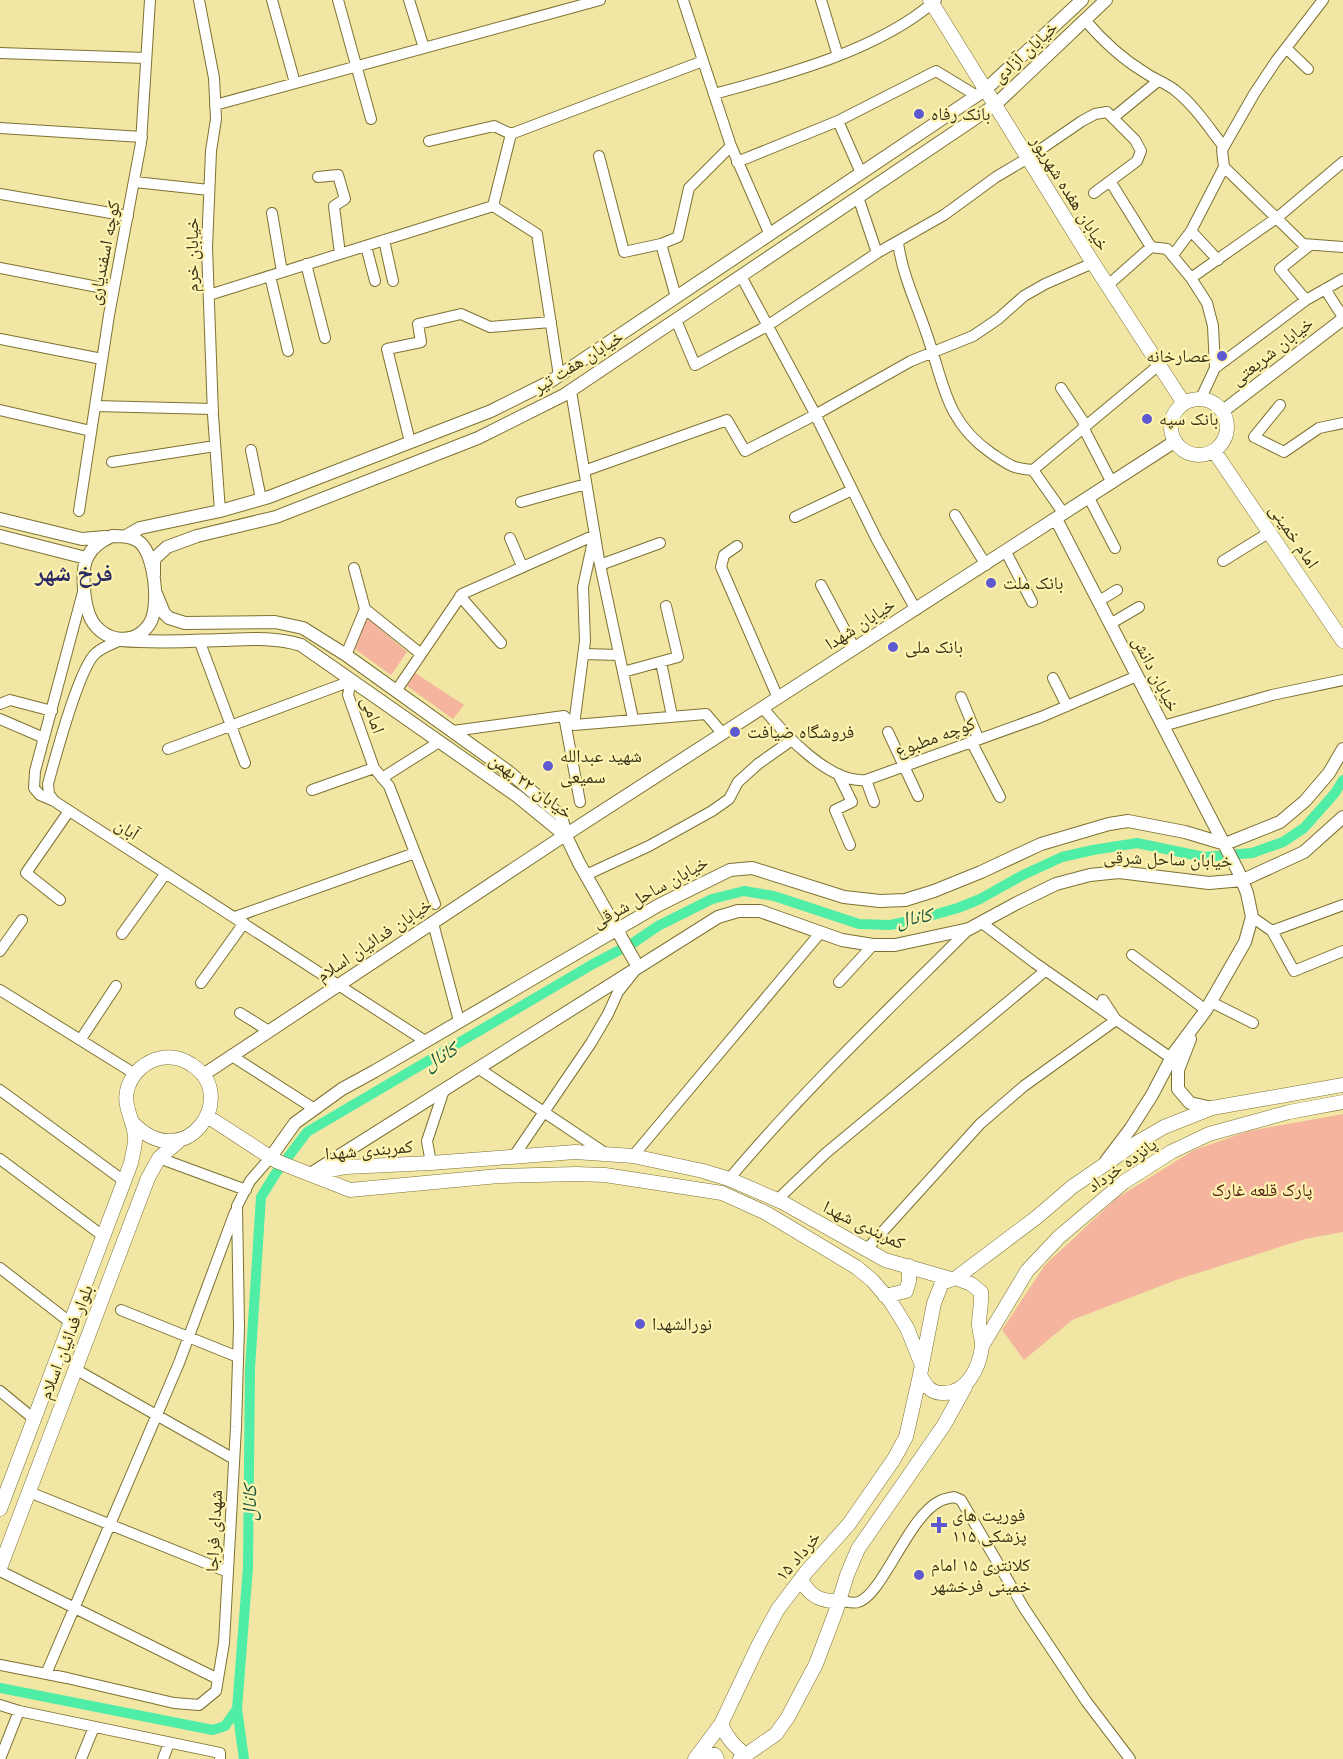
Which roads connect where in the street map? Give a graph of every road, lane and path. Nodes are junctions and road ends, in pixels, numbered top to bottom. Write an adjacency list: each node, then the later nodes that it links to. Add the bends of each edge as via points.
1 (150, 0): 18 (street, کوچه اسفندیاری)
2 (199, 0): 28 (street, خیابان خرم, via 214,78)
3 (272, 0): 25 (street)
4 (338, 0): 21 (street)
5 (409, 0): 14 (street)
6 (600, 0): 14 (street)
7 (683, 0): 20 (street)
8 (821, 0): 17 (street)
9 (1082, 0): 19 (street, خیابان آزادی)
10 (1106, 0): 13 (street, خیابان آزادی)
11 (1323, 0): 15 (street)
12 (933, 1): 17 (street, via 892,30); 26 (main road, خیابان هفده شهریور)
13 (1085, 20): 23 (street, خیابان آزادی); 24 (street, via 1122,57)
14 (424, 48): 21 (street)
15 (1286, 48): 22 (street); 40 (street)
16 (0, 53): 18 (street)
17 (838, 56): 27 (street)
18 (146, 58): 37 (street, کوچه اسفندیاری)
19 (1019, 59): 23 (street); 26 (street, خیابان آزادی)
20 (703, 61): 27 (street); 35 (street)
21 (357, 66): 25 (street); 31 (street)
22 (1308, 69)
23 (1031, 71): 29 (street, خیابان آزادی)
24 (1158, 81): 30 (street); 40 (street, via 1189,103)
25 (296, 83): 28 (street)
26 (981, 93): 29 (main road, خیابان هفده شهریور); 32 (street, خیابان هفت تیر); 33 (street, via 936,71)
27 (714, 94): 39 (street)
28 (215, 105): 50 (street, خیابان خرم)
29 (994, 105): 36 (street, خیابان هفت تیر); 42 (main road, خیابان هفده شهریور)
30 (1114, 117): 42 (street, via 1107,112 1095,114); 48 (street, via 1141,151 1137,161)
31 (371, 119)
32 (940, 120): 36 (street); 46 (street, خیابان هفت تیر)
33 (838, 122): 43 (street); 46 (street)
34 (0, 128): 37 (street)
35 (511, 134): 38 (street, via 494,126); 54 (street)
36 (950, 135): 53 (street, خیابان هفت تیر)
37 (142, 136): 49 (street, کوچه اسفندیاری)
38 (429, 141)
39 (732, 147): 43 (street); 62 (street, via 689,188 678,237)
40 (1224, 147): 45 (street)
41 (599, 156): 62 (street, via 624,252)
42 (1028, 158): 61 (street); 72 (main road, خیابان هفده شهریور)
43 (737, 162): 59 (street)
44 (1343, 162): 57 (street)
45 (1224, 167): 57 (street); 58 (street)
46 (861, 173): 59 (street, خیابان هفت تیر)
47 (318, 177): 68 (street, via 338,175 345,199 334,206)
48 (1110, 181): 51 (street); 65 (street)
49 (135, 182): 50 (street); 56 (street, کوچه اسفندیاری)
50 (209, 190): 85 (street, خیابان خرم)
51 (1094, 193)
52 (0, 194): 56 (street)
53 (858, 197): 67 (street, خیابان هفت تیر); 69 (street)
54 (494, 206): 60 (street); 90 (street, via 537,234)
55 (272, 213): 75 (street)
56 (128, 216): 84 (street, کوچه اسفندیاری)
57 (1278, 218): 63 (street, via 1303,244); 71 (street)
58 (1191, 231): 70 (street); 71 (street)
59 (770, 234): 67 (street); 86 (street, خیابان هفت تیر)
60 (384, 240): 64 (street); 81 (street)
61 (898, 243): 69 (street); 95 (street, via 901,266)
62 (661, 244): 86 (street)
63 (1310, 244): 66 (street); 87 (street, via 1280,269)
64 (366, 246): 68 (street); 80 (street)
65 (1151, 247): 70 (street, via 1167,249); 82 (street)
66 (1343, 247)
67 (778, 251): 77 (street, خیابان هفت تیر)
68 (340, 254): 73 (street)
69 (877, 254): 91 (street)
70 (1173, 255): 78 (street)
71 (1218, 260): 78 (street)
72 (1093, 263): 82 (main road, خیابان هفده شهریور); 95 (street, via 1024,296 973,336)
73 (306, 264): 75 (street); 92 (street)
74 (0, 268): 84 (street)
75 (282, 272): 76 (street)
76 (270, 276): 85 (street); 94 (street)
77 (741, 276): 89 (street, خیابان هفت تیر); 91 (street)
78 (1191, 278): 98 (street, via 1207,303 1213,326)
79 (1343, 279): 83 (street)
80 (375, 280)
81 (393, 281)
82 (1107, 286): 97 (main road, خیابان هفده شهریور)
83 (1325, 289): 87 (street); 88 (street)
84 (114, 290): 96 (street, کوچه اسفندیاری)
85 (209, 295): 106 (street, خیابان خرم)
86 (676, 297): 99 (street, خیابان هفت تیر)
87 (1306, 300): 98 (street)
88 (1343, 318): 108 (street, خیابان شریعتی)
89 (676, 320): 91 (street, via 696,365); 101 (street, خیابان هفت تیر)
90 (551, 322): 99 (street); 113 (street, via 490,327 461,314 418,324 420,342 387,349)
91 (767, 326): 109 (street)
92 (325, 338)
93 (0, 339): 96 (street)
94 (288, 351)
95 (932, 352): 109 (street); 119 (street, via 953,413 974,441 1014,468)
96 (102, 359): 105 (street, کوچه اسفندیاری)
97 (1159, 365): 103 (main road, خیابان هفده شهریور); 111 (street)
98 (1215, 368): 102 (street)
99 (559, 376): 113 (street, خیابان هفت تیر, via 491,411)
100 (1061, 388): 111 (street)
101 (572, 391): 120 (street); 149 (street, خیابان هفت تیر, via 478,438 276,517 167,547 154,559)
102 (1201, 398): 103 (main road); 108 (main road)
103 (1183, 402): 114 (main road, via 1172,416)
104 (1280, 405): 110 (street, via 1254,438 1284,452 1319,428)
105 (95, 406): 106 (street); 112 (street, کوچه اسفندیاری)
106 (213, 409): 115 (street, خیابان خرم)
107 (0, 410): 112 (street)
108 (1223, 411): 117 (main road, via 1225,437)
109 (815, 415): 120 (street, via 745,451 727,420); 123 (street)
110 (1343, 423)
111 (1084, 426): 119 (street); 121 (street)
112 (91, 431): 127 (street, کوچه اسفندیاری)
113 (410, 442): 125 (street, خیابان هفت تیر)
114 (1174, 442): 117 (main road, via 1188,453); 121 (street, خیابان شهدا)
115 (215, 446): 118 (street); 128 (street, خیابان خرم)
116 (251, 450): 125 (street)
117 (1214, 451): 133 (main road, امام خمینی)
118 (112, 462)
119 (1033, 470): 131 (street)
120 (584, 471): 122 (street)
121 (1112, 483): 124 (street, خیابان شهدا)
122 (586, 484): 126 (street); 134 (street)
123 (852, 490): 130 (street); 160 (street)
124 (1089, 498): 131 (street, خیابان شهدا); 141 (street)
125 (261, 499): 128 (street, خیابان هفت تیر)
126 (520, 502)
127 (79, 511)
128 (220, 511): 137 (street, خیابان هفت تیر, via 140,528)
129 (955, 515): 145 (street)
130 (795, 517)
131 (1060, 517): 142 (street, خیابان شهدا); 155 (street, خیابان دانش)
132 (0, 519): 136 (street, via 82,539)
133 (1269, 532): 144 (street); 164 (main road, امام خمینی)
134 (595, 535): 146 (street); 147 (street); 168 (street, via 583,587)
135 (0, 536): 143 (street)
136 (112, 536): 137 (street); 143 (street, via 98,543)
137 (126, 536): 149 (street, via 140,542 149,555)
138 (510, 538): 146 (street)
139 (660, 543): 147 (street)
140 (736, 546): 179 (street, via 724,555 721,567)
141 (1115, 548)
142 (1006, 552): 145 (street, خیابان شهدا); 156 (street)
143 (86, 558): 151 (street)
144 (1223, 561)
145 (986, 564): 160 (street, خیابان شهدا)
146 (522, 566): 154 (street)
147 (600, 566): 170 (street)
148 (354, 568): 159 (street)
149 (154, 574): 153 (street)
150 (821, 585): 166 (street)
151 (84, 589): 162 (street, via 86,610 94,626); 183 (street)
152 (1117, 590): 155 (street)
153 (155, 591): 162 (street, via 155,612 150,625); 169 (street, خیابان ۲۲ بهمن, via 169,618 185,623 275,622 303,628)
154 (460, 596): 165 (street); 167 (street)
155 (1099, 601): 161 (street, خیابان دانش)
156 (1032, 602)
157 (666, 606): 171 (street, via 678,657)
158 (1139, 607): 161 (street)
159 (365, 609): 167 (street); 169 (street)
160 (916, 610): 166 (street, خیابان شهدا)
161 (1110, 624): 173 (street, خیابان دانش)
162 (121, 640): 163 (street, خیابان ۲۲ بهمن); 209 (street, via 94,654 85,669 48,784)
163 (199, 640): 176 (street, خیابان ۲۲ بهمن, via 287,640 301,645); 188 (street)
164 (1343, 641)
165 (501, 643)
166 (855, 649): 179 (street, خیابان شهدا)
167 (421, 654): 177 (street)
168 (583, 654): 170 (street); 189 (street)
169 (346, 655): 177 (street, خیابان ۲۲ بهمن)
170 (620, 655): 172 (street)
171 (660, 662): 172 (street); 185 (street)
172 (623, 672): 187 (street)
173 (1137, 676): 181 (street, کوچه مطبوع); 190 (street, خیابان دانش)
174 (1053, 678): 181 (street)
175 (1343, 680): 190 (street, via 1272,695)
176 (351, 681): 188 (street, امامی); 197 (street, خیابان ۲۲ بهمن); 202 (street, امامی, via 348,695)
177 (396, 691): 191 (street, خیابان ۲۲ بهمن)
178 (962, 697): 196 (street)
179 (778, 698): 182 (street, خیابان شهدا)
180 (3, 701): 183 (street)
181 (1067, 706): 196 (street, کوچه مطبوع)
182 (763, 708): 193 (street, خیابان شهدا); 195 (street)
183 (52, 711): 194 (street)
184 (564, 716): 189 (street); 191 (street); 210 (street)
185 (672, 716): 187 (street); 193 (street, via 706,714)
186 (0, 719): 194 (street)
187 (633, 719): 189 (street)
188 (231, 725): 198 (street, امامی); 200 (street)
189 (574, 725)
190 (1163, 726): 215 (street, خیابان دانش)
191 (453, 731): 214 (street, خیابان ۲۲ بهمن, via 561,816)
192 (888, 732): 201 (street)
193 (723, 734): 214 (street, خیابان شهدا)
194 (44, 738): 209 (street, آبان, via 34,788)
195 (792, 740): 203 (street); 219 (street, via 758,764 738,782 729,799 712,811)
196 (975, 740): 201 (street, کوچه مطبوع); 208 (street)
197 (440, 742): 204 (street); 214 (street, خیابان ۲۲ بهمن)
198 (168, 749)
199 (1343, 749): 215 (street, خیابان ساحل شرقی, via 1305,801 1280,822)
200 (245, 763)
201 (905, 765): 205 (street, کوچه مطبوع); 207 (street)
202 (374, 768): 204 (street, امامی); 206 (street)
203 (838, 774): 205 (street, via 856,781); 216 (street, via 852,802 835,810)
204 (382, 778): 217 (street, امامی, via 389,786)
205 (866, 780): 211 (street)
206 (312, 790)
207 (918, 796)
208 (1000, 797)
209 (54, 801): 212 (street, آبان)
210 (580, 802)
211 (874, 802)
212 (69, 811): 218 (street, آبان); 221 (street, via 26,873)
213 (1343, 817): 220 (street, خیابان ساحل شرقی, via 1304,852)
214 (566, 836): 219 (street); 227 (street, خیابان فدائیان اسلام)
215 (1225, 844): 220 (street, خیابان دانش); 232 (street, خیابان ساحل شرقی, via 1128,821 1109,824 1041,844 981,872 905,900 844,897 752,868 730,870 686,891)
216 (850, 845)
217 (415, 853): 222 (street, امامی); 226 (street)
218 (166, 873): 226 (street, آبان); 233 (street)
219 (586, 875): 232 (street)
220 (1241, 876): 224 (street, خیابان دانش); 228 (street, خیابان ساحل شرقی, via 1209,883 1119,872 1090,874 1056,884)
221 (60, 900)
222 (435, 904)
223 (1343, 905): 230 (street)
224 (1252, 917): 230 (street); 246 (street, via 1245,942)
225 (22, 920): 235 (street)
226 (239, 920): 241 (street); 242 (street, آبان)
227 (433, 923): 242 (street, خیابان فدائیان اسلام); 249 (street)
228 (982, 923): 229 (street, خیابان ساحل شرقی); 239 (street)
229 (969, 929): 234 (street, خیابان ساحل شرقی, via 895,945); 279 (street, via 767,1134)
230 (1272, 931): 236 (street, via 1294,971)
231 (821, 932): 234 (street, خیابان ساحل شرقی); 238 (street, خیابان ساحل شرقی, via 760,911 738,911 718,916); 272 (street)
232 (618, 933): 238 (street); 249 (street, خیابان ساحل شرقی)
233 (122, 934)
234 (873, 945): 240 (street)
235 (0, 951)
236 (1343, 951)
237 (1132, 955): 246 (street)
238 (636, 963): 257 (street, خیابان ساحل شرقی); 266 (street, via 591,1043)
239 (1045, 971): 248 (street); 282 (street, via 826,1153)
240 (839, 982)
241 (201, 983)
242 (340, 985): 252 (street, خیابان فدائیان اسلام); 254 (street, آبان)
243 (116, 986): 253 (street)
244 (0, 990): 253 (street)
245 (1103, 1000): 248 (street)
246 (1208, 1006): 250 (street); 251 (street)
247 (240, 1013): 252 (street)
248 (1116, 1020): 256 (street); 285 (street, via 1024,1086 980,1124)
249 (459, 1021): 254 (street, خیابان ساحل شرقی)
250 (1253, 1023)
251 (1195, 1027): 256 (street); 265 (street, via 1178,1070 1178,1089 1190,1103)
252 (269, 1031): 255 (street, خیابان فدائیان اسلام)
253 (81, 1039): 258 (street)
254 (425, 1041): 264 (street, خیابان ساحل شرقی)
255 (232, 1056): 259 (street, خیابان فدائیان اسلام); 264 (street)
256 (1171, 1058): 277 (street, via 1131,1128)
257 (478, 1068): 262 (street, خیابان ساحل شرقی); 266 (street)
258 (135, 1074): 259 (main road, via 142,1066 164,1058 186,1061); 268 (main road, via 126,1098)
259 (203, 1076): 267 (main road, via 210,1095)
260 (1343, 1085): 265 (main road, پانزده خرداد)
261 (0, 1090): 280 (street)
262 (444, 1090): 276 (street, via 427,1141); 278 (street, خیابان ساحل شرقی)
263 (1343, 1102): 293 (main road, پانزده خرداد, via 1209,1134 1171,1152 1124,1182 1059,1237 1027,1271)
264 (313, 1108): 275 (street, خیابان ساحل شرقی, via 295,1123)
265 (1212, 1108): 277 (main road, پانزده خرداد, via 1164,1127)
266 (544, 1112): 270 (street); 271 (street)
267 (207, 1116): 269 (main road, via 194,1133); 275 (main road)
268 (133, 1123): 269 (main road, via 155,1140); 280 (main road, بلوار فدائیان اسلام, via 135,1139)
269 (182, 1139): 273 (main road, بلوار فدائیان اسلام)
270 (605, 1154): 271 (main road, کمربندی شهدا); 272 (main road, کمربندی شهدا)
271 (514, 1156): 276 (main road, کمربندی شهدا)
272 (633, 1156): 279 (main road, کمربندی شهدا)
273 (159, 1158): 281 (street); 295 (main road, بلوار فدائیان اسلام)
274 (0, 1159): 284 (street)
275 (273, 1160): 278 (main road); 281 (street, شهدای فراجا, via 250,1181)
276 (431, 1163): 278 (main road, کمربندی شهدا)
277 (1100, 1168): 288 (main road, پانزده خرداد)
278 (306, 1172): 289 (main road, کمربندی شهدا, via 350,1190 499,1176 576,1174 722,1193 856,1267)
279 (729, 1179): 282 (main road, کمربندی شهدا)
280 (124, 1181): 284 (main road, بلوار فدائیان اسلام)
281 (246, 1190): 283 (street, شهدای فراجا)
282 (777, 1200): 285 (main road, کمربندی شهدا)
283 (237, 1206): 292 (street); 294 (street, شهدای فراجا)
284 (103, 1236): 291 (main road, بلوار فدائیان اسلام)
285 (866, 1250): 286 (main road, کمربندی شهدا)
286 (909, 1266): 288 (main road, کمربندی شهدا); 289 (main road, via 906,1291)
287 (0, 1268): 291 (street)
288 (954, 1279): 293 (main road, کمربندی شهدا, via 981,1292); 296 (main road, پانزده خرداد, via 942,1283 934,1303)
289 (885, 1296): 296 (main road, کمربندی شهدا, via 907,1328)
290 (122, 1310): 292 (street)
291 (71, 1323): 300 (main road, بلوار فدائیان اسلام)
292 (188, 1336): 294 (street); 299 (street)
293 (982, 1346): 297 (main road)
294 (238, 1357): 301 (street, شهدای فراجا)
295 (75, 1369): 299 (street); 303 (main road, بلوار فدائیان اسلام)
296 (921, 1370): 297 (main road, via 924,1384 938,1393); 308 (main road, ۱۵ خرداد, via 906,1437 894,1459 849,1524)
297 (965, 1387): 309 (main road, via 944,1425 858,1549)
298 (0, 1391): 300 (street)
299 (157, 1416): 301 (street); 305 (street)
300 (34, 1419): 302 (main road, بلوار فدائیان اسلام)
301 (234, 1459): 307 (street, شهدای فراجا)
302 (5, 1479): 304 (main road, بلوار فدائیان اسلام)
303 (29, 1492): 305 (street); 306 (main road, بلوار فدائیان اسلام)
304 (0, 1509)
305 (110, 1524): 307 (street); 310 (street)
306 (0, 1569): 310 (street)
307 (228, 1572): 313 (street, شهدای فراجا)
308 (801, 1579): 309 (main road, via 805,1588 820,1599); 316 (main road, ۱۵ خرداد, via 778,1609)
309 (839, 1600): 320 (main road, via 816,1664 788,1718 776,1734); 326 (street, via 857,1603 870,1595 928,1511 939,1501 954,1497 961,1500 1024,1608)
310 (74, 1608): 312 (street); 313 (street)
311 (0, 1665): 312 (street, شهدای فراجا)
312 (46, 1674): 313 (street, شهدای فراجا, via 174,1703 199,1705 216,1690)
313 (218, 1679)
314 (0, 1705): 315 (street)
315 (19, 1711): 317 (street); 321 (street)
316 (721, 1724): 319 (main road, ۱۵ خرداد); 320 (main road)
317 (94, 1727): 318 (street); 322 (street)
318 (169, 1743): 323 (street); 324 (street, via 220,1753)
319 (698, 1755): 325 (main road, via 715,1755)
320 (743, 1757)
321 (0, 1759)
322 (81, 1759)
323 (163, 1759)
324 (220, 1759)
325 (717, 1759)
326 (1130, 1759)

